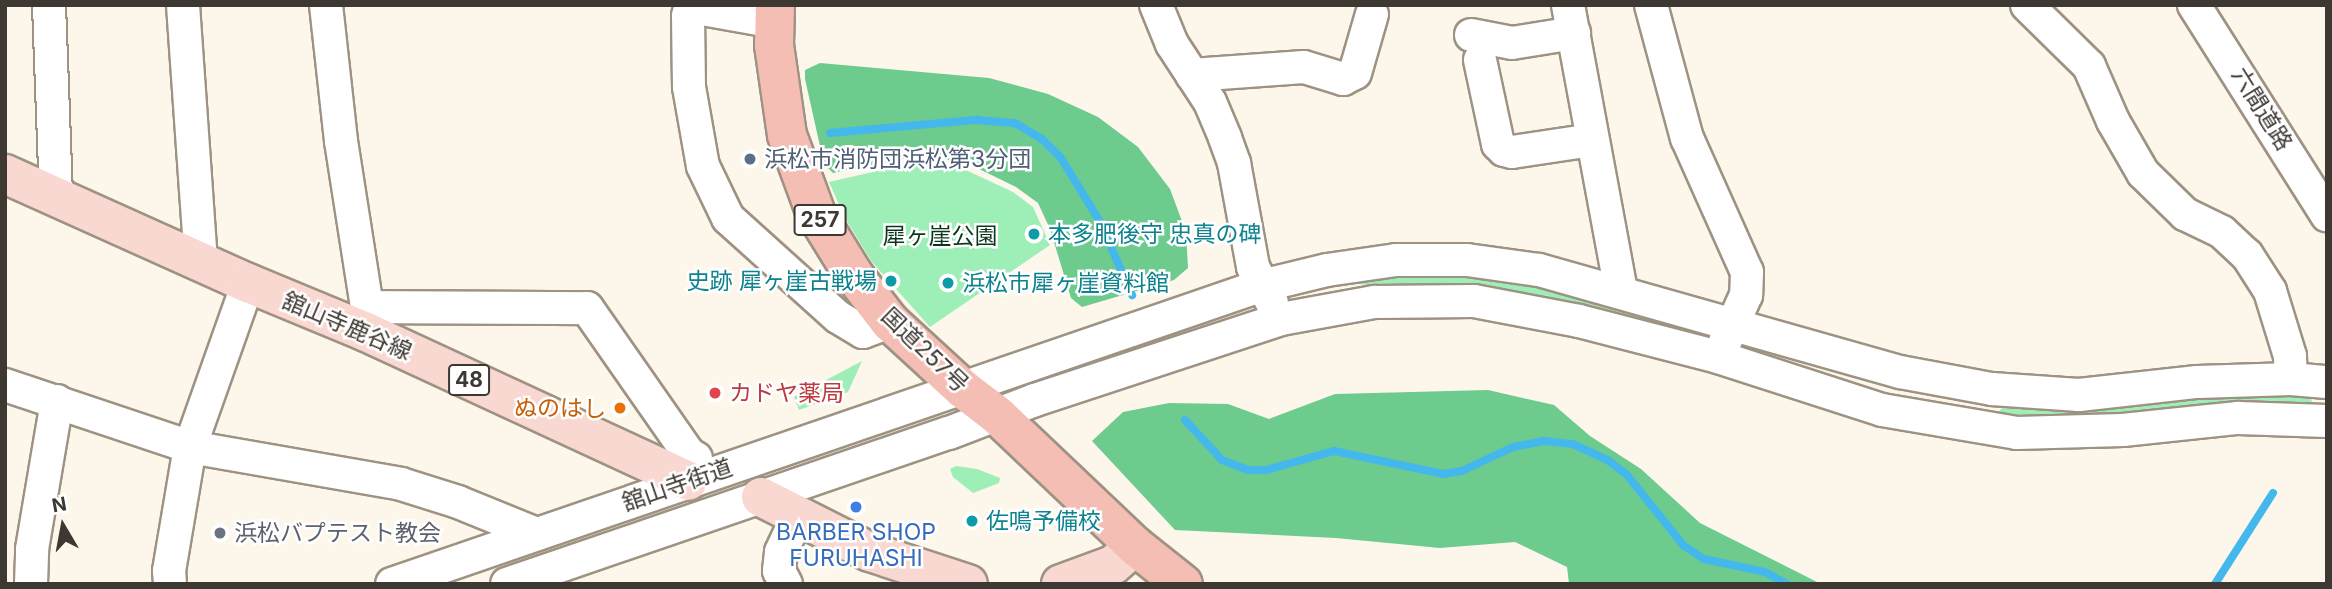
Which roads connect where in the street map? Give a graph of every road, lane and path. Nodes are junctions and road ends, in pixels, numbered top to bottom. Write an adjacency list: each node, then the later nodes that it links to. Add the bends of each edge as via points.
1 (48, 5): 15 (street)
2 (183, 5): 17 (street)
3 (326, 5): 21 (street)
4 (1156, 5): 12 (street, via 1172,44)
5 (1651, 5): 24 (street, via 1687,138 1748,272 1746,295)
6 (2027, 5): 26 (street, via 2089,66 2143,173 2185,214 2222,232 2247,255 2270,291 2290,356)
7 (2193, 5): 16 (street, 六間道路)
8 (691, 6): 9 (street); 23 (street, via 689,87 703,166 728,218 838,317 863,332)
9 (775, 14): 23 (highway, 国道257号 / 257, via 774,45 787,135 816,214)
10 (1372, 14): 12 (street, via 1355,73 1343,79 1304,67)
11 (1571, 19): 13 (street); 13 (street, via 1512,43 1476,47 1498,144 1504,150)
12 (1192, 75): 19 (street, via 1226,138 1253,267)
13 (1592, 141): 20 (street)
14 (5, 174): 15 (main road, 舘山寺鹿谷線 / 48)
15 (56, 195): 17 (main road, 舘山寺鹿谷線 / 48)
16 (2327, 215)
17 (201, 261): 18 (main road, 舘山寺鹿谷線 / 48)
18 (248, 283): 21 (main road, 舘山寺鹿谷線 / 48); 33 (street)
19 (1263, 286): 20 (street, 舘山寺街道, via 1396,260 1467,260 1539,270); 22 (street); 29 (street, 舘山寺街道)
20 (1621, 292): 24 (street, 舘山寺街道)
21 (365, 319): 34 (main road, 舘山寺鹿谷線 / 48); 34 (street, via 587,308 690,454)
22 (1281, 319): 25 (street, 舘山寺街道, via 1375,302 1474,301 1579,321); 31 (street, 舘山寺街道)
23 (890, 322): 29 (highway, 国道257号 / 257)
24 (1732, 323): 25 (street); 26 (street, 舘山寺街道, via 1900,372 1992,388 2079,395 2197,382)
25 (1718, 358): 32 (street, 舘山寺街道, via 1882,410 2017,433 2123,430 2238,418)
26 (2291, 379): 27 (street, 舘山寺街道)
27 (2327, 382)
28 (5, 385): 30 (street)
29 (962, 389): 31 (highway, 国道257号 / 257); 34 (street, 舘山寺街道)
30 (57, 401): 33 (street); 39 (street, via 32,548)
31 (997, 415): 35 (street, 舘山寺街道); 38 (highway, 国道257号 / 257)
32 (2327, 421)
33 (190, 447): 37 (street, via 401,484); 40 (street)
34 (692, 469): 37 (street, 舘山寺街道)
35 (761, 497): 36 (main road); 42 (street, 舘山寺街道)
36 (797, 517): 43 (street, via 780,552 779,571); 44 (main road, via 870,552)
37 (537, 534): 41 (street, 舘山寺街道)
38 (1135, 546): 45 (main road, via 1113,565); 46 (highway, 国道257号 / 257)
39 (31, 584)
40 (170, 584)
41 (392, 584)
42 (506, 584)
43 (786, 584)
44 (968, 584)
45 (1061, 584)
46 (1183, 584)

